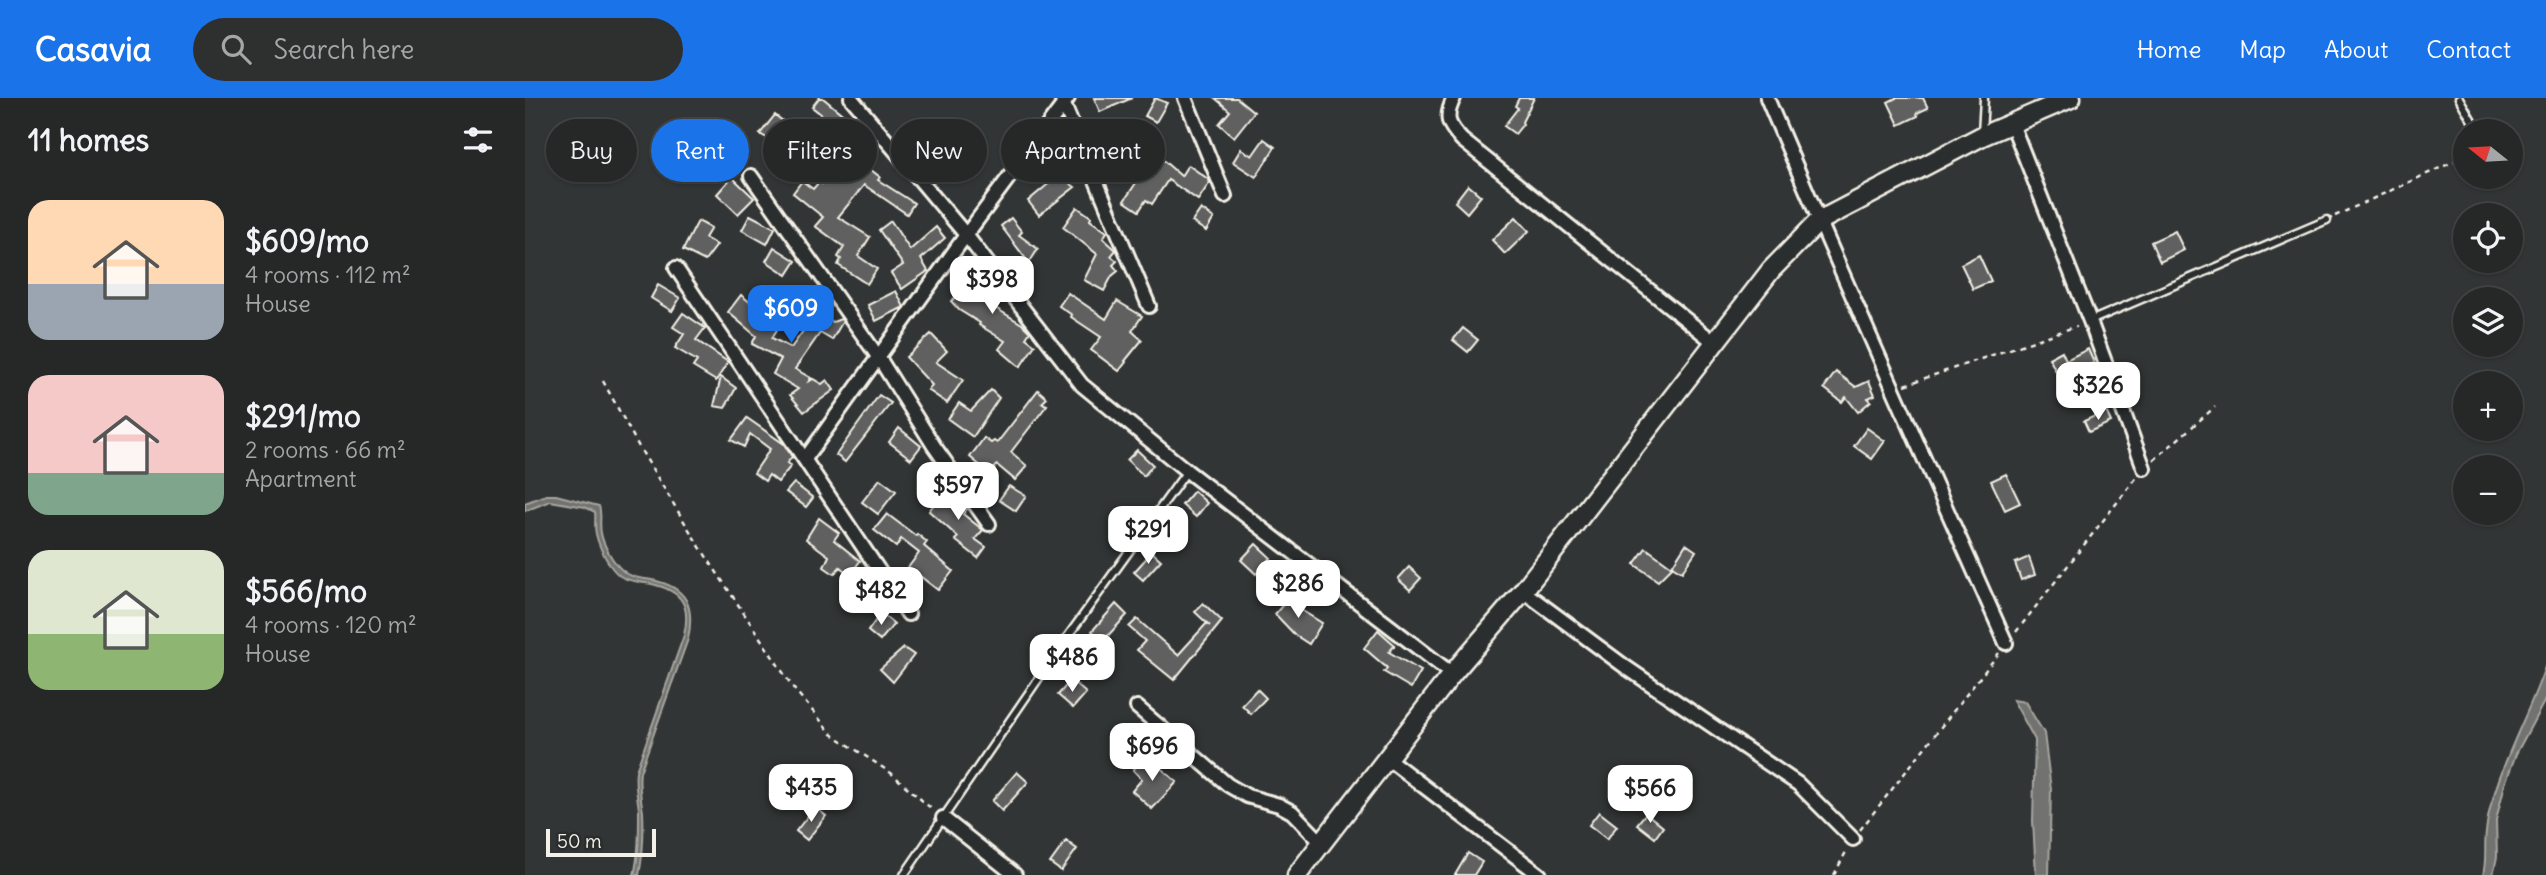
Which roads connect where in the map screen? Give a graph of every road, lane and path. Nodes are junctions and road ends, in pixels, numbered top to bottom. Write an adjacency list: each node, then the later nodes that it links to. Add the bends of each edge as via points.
1 (851, 98): 17 (street)
2 (1185, 98): 14 (street)
3 (1454, 98): 21 (street, via 1448,115 1450,127 1462,140)
4 (1767, 98): 16 (street)
5 (1984, 98): 11 (lane)
6 (2071, 98): 10 (street)
7 (2459, 98): 9 (lane)
8 (1064, 100): 17 (street); 19 (street)
9 (2471, 119)
10 (2012, 124): 11 (street); 20 (street)
11 (1982, 136): 16 (street)
12 (2453, 162): 15 (path)
13 (751, 176): 22 (street)
14 (1225, 196)
15 (2327, 220): 20 (lane)
16 (1819, 221): 21 (street, via 1771,270); 24 (street)
17 (966, 234): 22 (street); 28 (street, via 1082,385)
18 (676, 268): 26 (street)
19 (1149, 306)
20 (2090, 321): 24 (path); 27 (street)
21 (1715, 343): 30 (street)
22 (879, 358): 26 (street); 29 (street)
23 (603, 382): 36 (path, via 696,541 794,689 832,734 891,772)
24 (1894, 388): 32 (street)
25 (2215, 407): 27 (path)
26 (805, 459): 31 (street)
27 (2144, 468): 32 (path)
28 (1187, 471): 33 (street); 36 (lane)
29 (989, 524)
30 (1523, 591): 33 (street); 37 (street, via 1798,784)
31 (908, 614)
32 (2006, 643): 37 (path)
33 (1452, 674): 35 (street)
34 (1137, 707): 38 (street, via 1228,785 1292,812)
35 (1388, 759): 38 (street); 42 (street)
36 (943, 818): 39 (lane); 40 (street)
37 (1853, 839): 43 (path)
38 (1322, 843): 41 (street)
39 (904, 875)
40 (1015, 875)
41 (1297, 875)
42 (1540, 875)
43 (1834, 875)

